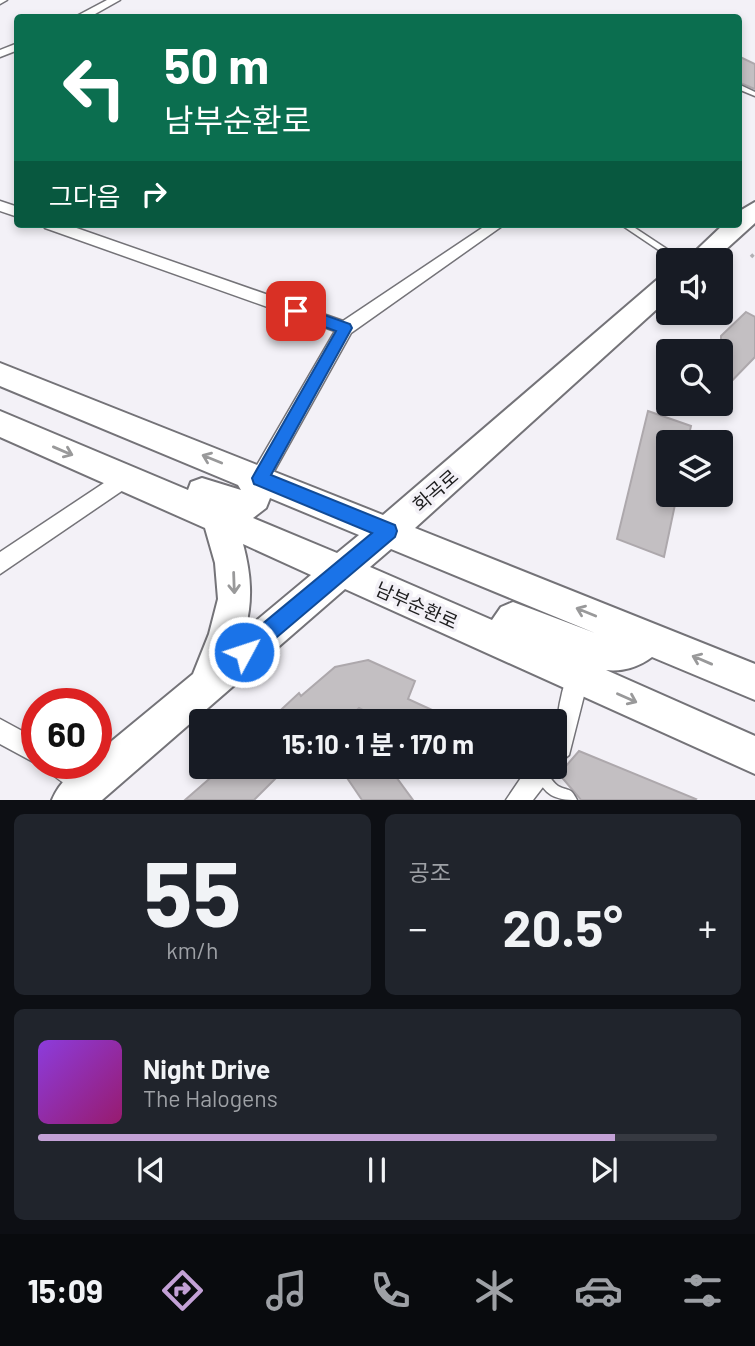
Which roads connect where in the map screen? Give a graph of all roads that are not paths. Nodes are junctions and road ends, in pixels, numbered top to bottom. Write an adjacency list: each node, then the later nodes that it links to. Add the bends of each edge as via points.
1 (115, 0): 2 (street)
2 (86, 14)
3 (61, 228): 10 (street)
4 (492, 228): 10 (street)
5 (630, 228): 7 (lane)
6 (735, 228): 8 (main road)
7 (661, 248)
8 (712, 248)
9 (656, 296): 17 (main road, 화곡로)
10 (345, 328): 13 (street)
11 (0, 374): 13 (main road, one-way to 11)
12 (0, 424): 14 (main road, 남부순환로, one-way to 14)
13 (254, 476): 15 (main road, via 255,498 245,506 187,488); 17 (main road)
14 (125, 478): 15 (main road, 남부순환로); 18 (street)
15 (171, 497): 16 (main road, 남부순환로)
16 (217, 517): 19 (main road, 남부순환로); 24 (main road, one-way to 24, via 232,555 235,607)
17 (388, 531): 19 (main road, 화곡로); 20 (main road, one-way to 17)
18 (0, 564)
19 (340, 572): 21 (main road, 남부순환로); 24 (main road, 화곡로)
20 (649, 638): 21 (main road, via 621,654 591,650 513,619 505,630); 23 (main road, one-way to 20)
21 (509, 646): 22 (main road, 남부순환로)
22 (578, 676): 25 (street); 28 (main road, 남부순환로, one-way to 28)
23 (755, 681)
24 (206, 685): 32 (main road, 화곡로)
25 (567, 722)
26 (0, 731): 27 (street)
27 (21, 743)
28 (755, 755)
29 (73, 779): 32 (street)
30 (546, 779): 33 (street)
31 (551, 779): 34 (lane)
32 (88, 794)
33 (518, 800)
34 (570, 800)

